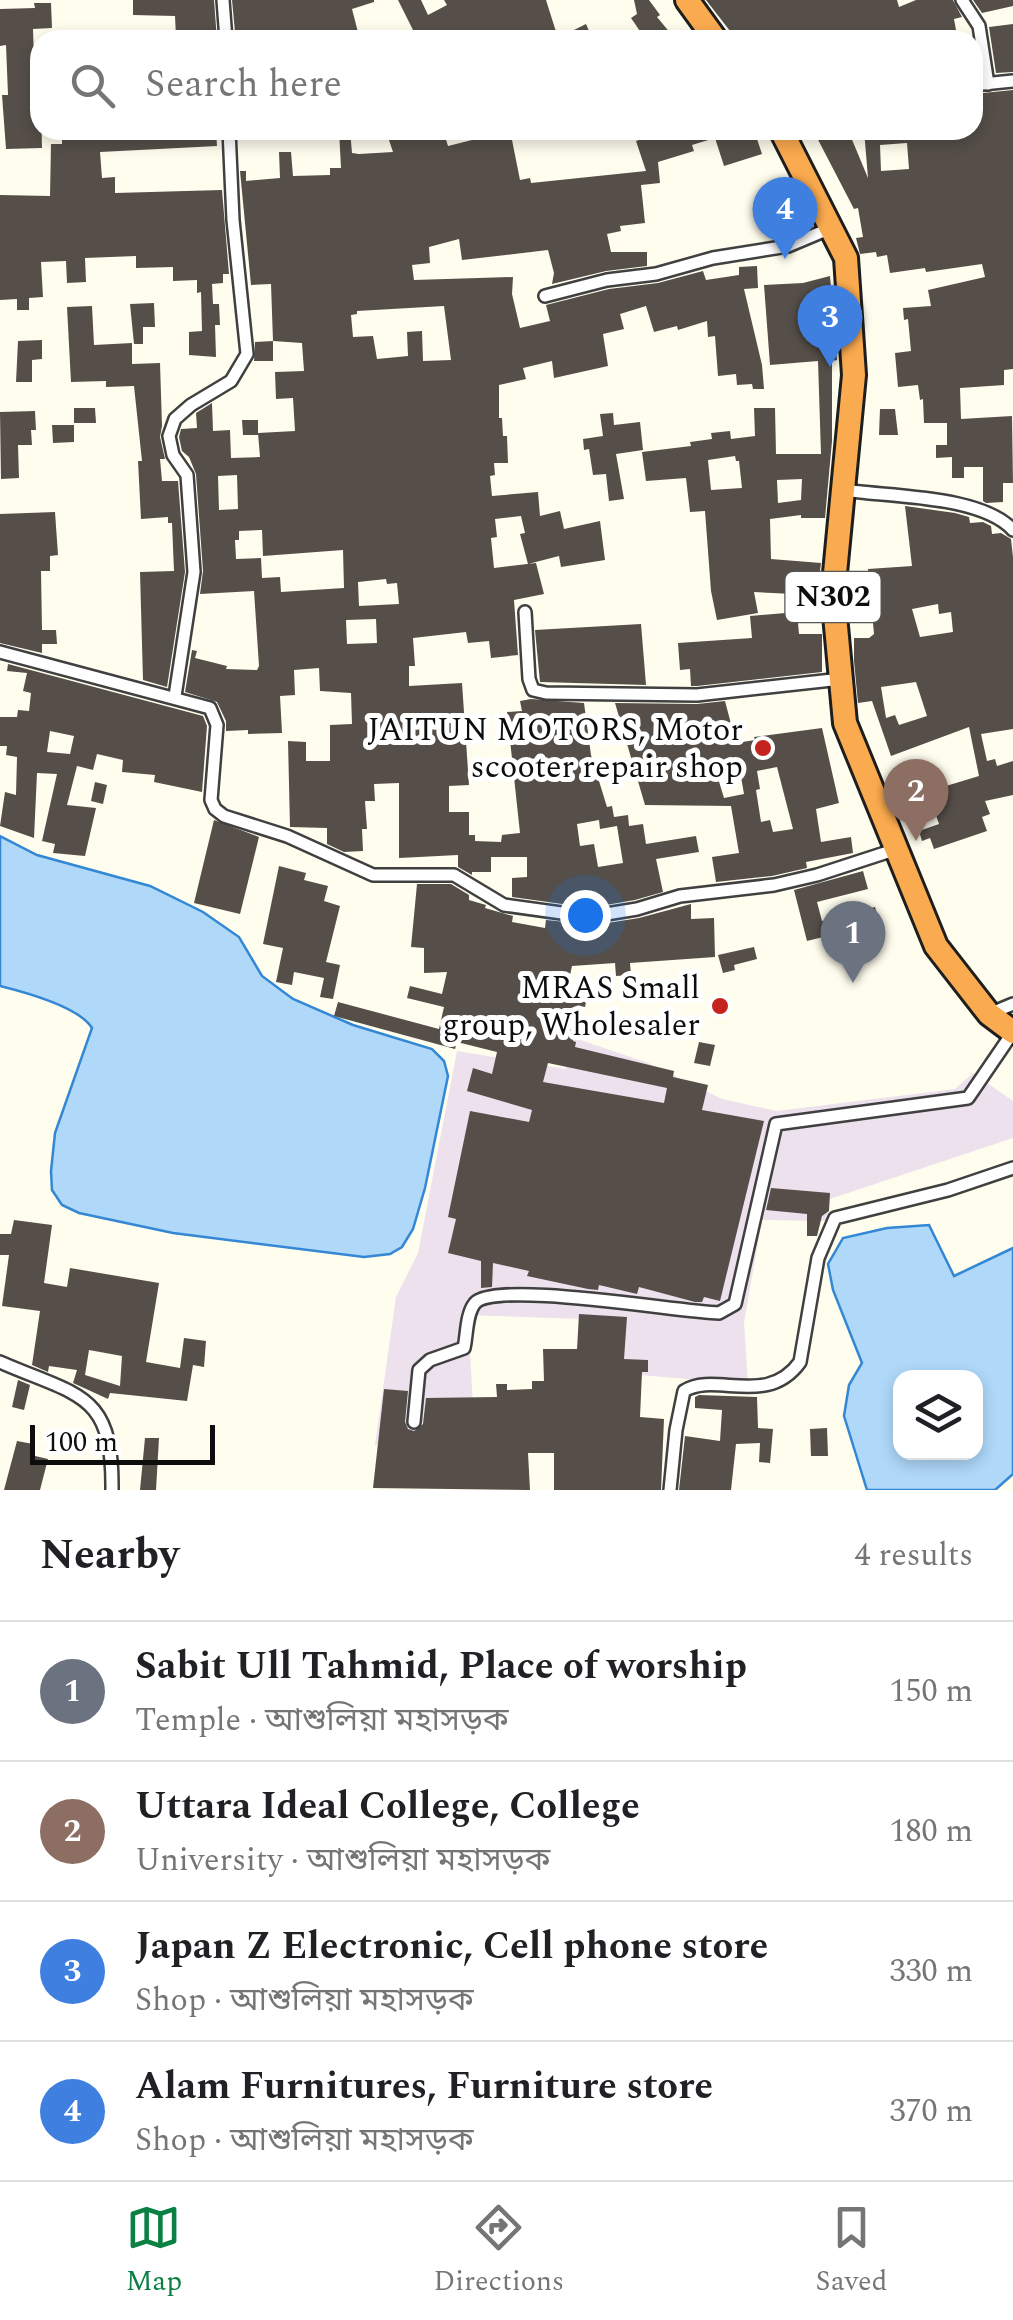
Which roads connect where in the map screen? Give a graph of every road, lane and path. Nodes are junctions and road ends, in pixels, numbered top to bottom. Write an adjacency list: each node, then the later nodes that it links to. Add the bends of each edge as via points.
1 (223, 0): 4 (street)
2 (687, 0): 5 (highway)
3 (962, 0): 6 (street)
4 (225, 30)
5 (709, 30)
6 (980, 30)
7 (983, 52): 10 (street)
8 (1013, 81): 10 (street)
9 (983, 84): 10 (street)
10 (988, 84)
11 (229, 140): 20 (street, via 247,354 232,381 174,419 169,436 187,474 194,572)
12 (785, 140): 13 (highway, N302)
13 (830, 228): 14 (street, via 788,246); 15 (highway, N302, via 846,258 854,375)
14 (545, 296)
15 (843, 490): 16 (street, via 962,505 1001,517); 19 (highway, N302, via 833,594)
16 (1013, 530)
17 (525, 612): 19 (street, via 529,679 533,690 546,693 697,695)
18 (0, 652): 20 (street)
19 (841, 679): 21 (highway, N302, via 845,723)
20 (175, 696): 21 (street, via 210,708 216,717 211,800 224,816 374,874 462,877 504,905 594,916 788,882)
21 (897, 849): 23 (highway, N302, via 936,946)
22 (1013, 1004): 23 (street)
23 (988, 1014): 24 (highway, N302)
24 (1013, 1032): 27 (street, via 968,1098 776,1124 734,1304 719,1313 528,1294 482,1298 470,1313 464,1348 419,1370)
25 (1013, 1168): 29 (street, via 835,1218 818,1258 800,1362 776,1382 684,1391)
26 (0, 1362): 28 (street, via 92,1403 108,1433)
27 (414, 1422)
28 (112, 1490)
29 (670, 1490)

